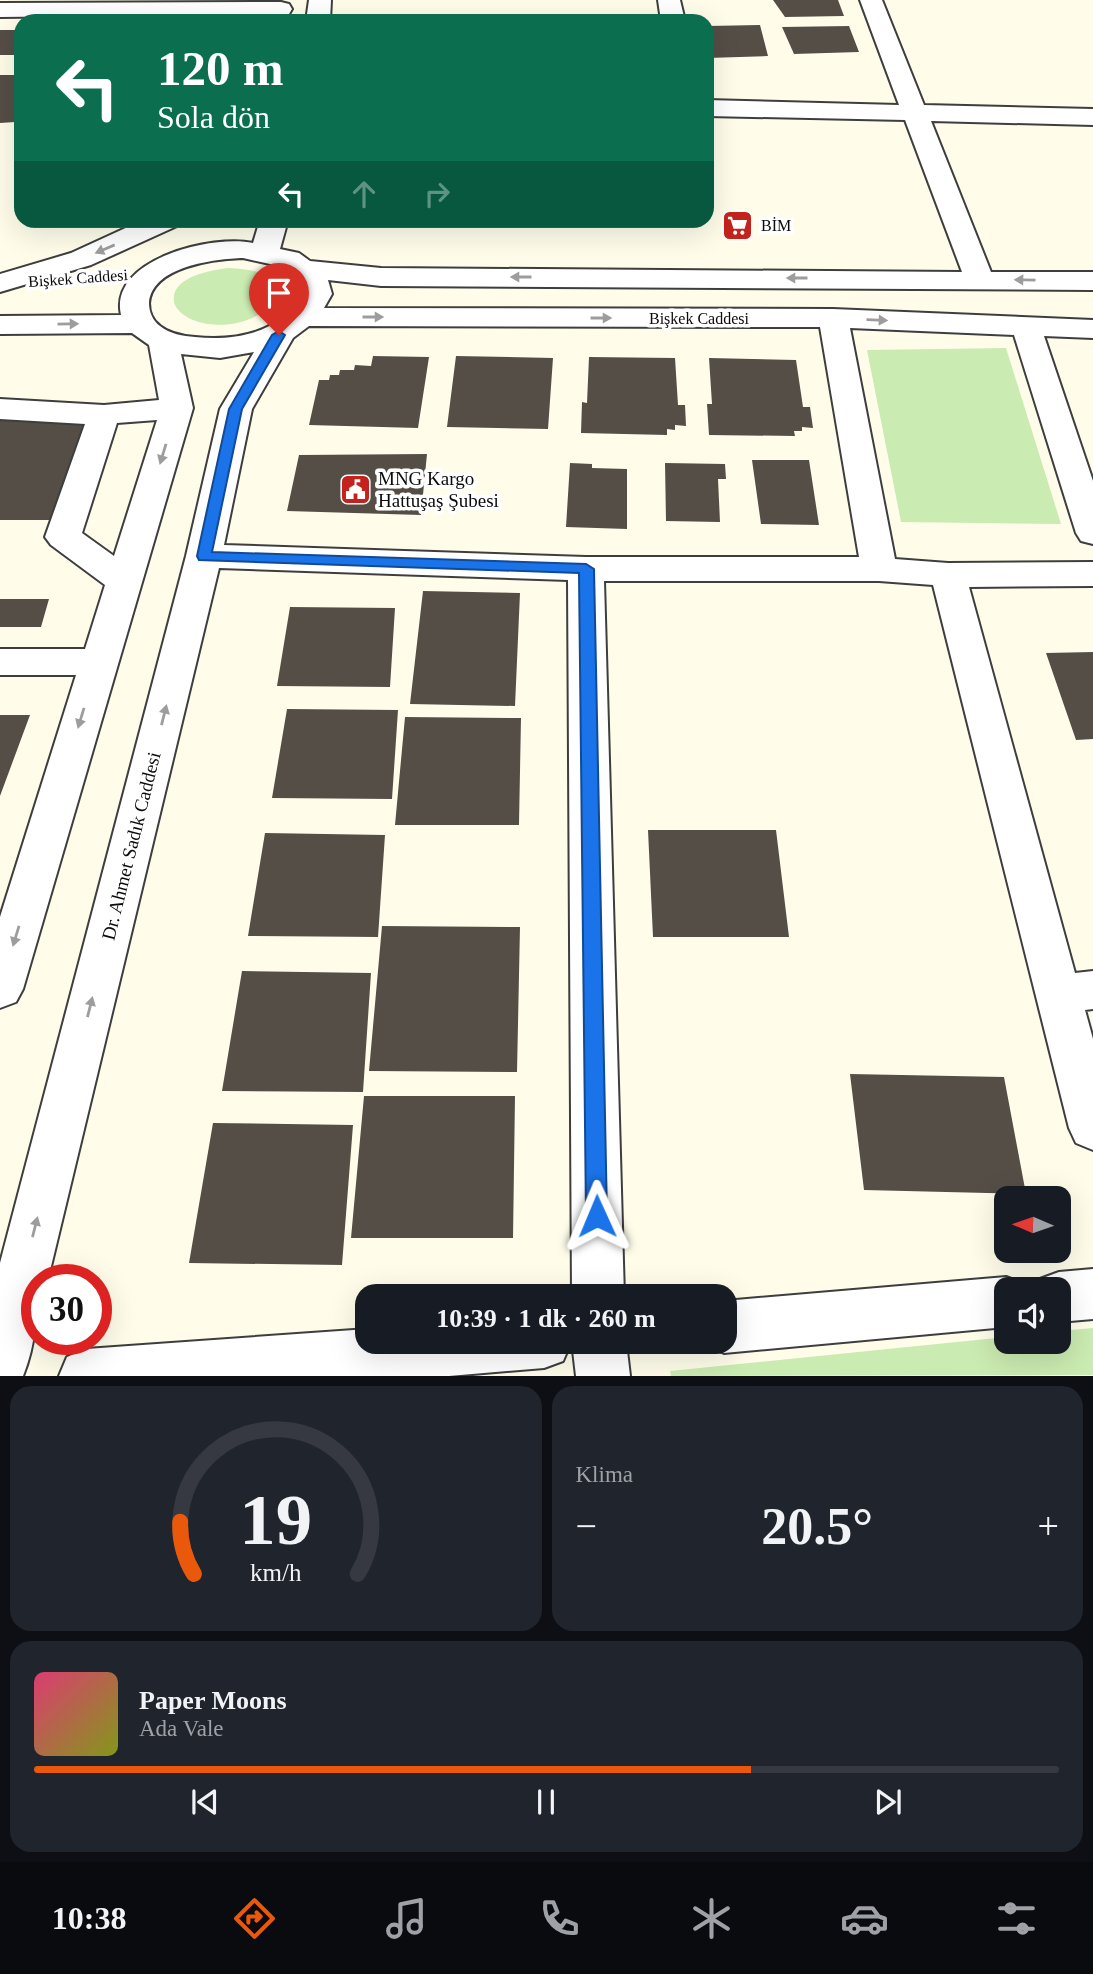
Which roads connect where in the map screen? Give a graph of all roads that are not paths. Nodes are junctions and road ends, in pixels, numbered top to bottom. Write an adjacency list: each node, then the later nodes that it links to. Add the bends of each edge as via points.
1 (872, 0): 5 (street)
2 (0, 10): 3 (street)
3 (280, 10)
4 (714, 108): 5 (street)
5 (915, 114): 6 (street); 14 (street)
6 (1093, 117)
7 (149, 228): 16 (street, one-way to 16, via 81,259)
8 (211, 228): 11 (street)
9 (272, 228): 10 (street)
10 (265, 251): 11 (street); 12 (street, via 296,261)
11 (199, 254): 13 (street)
12 (305, 269): 14 (street, one-way to 12, via 381,277); 19 (street, Dr. Ahmet Sadık Caddesi, via 318,290 314,307)
13 (155, 272): 16 (street, Bişkek Caddesi); 22 (street, via 141,284 133,301 135,316)
14 (979, 279): 15 (street, one-way to 14)
15 (1093, 281)
16 (0, 283)
17 (833, 318): 19 (street, Bişkek Caddesi, one-way to 17); 20 (street, Bişkek Caddesi, one-way to 20); 29 (street)
18 (0, 325): 22 (street, one-way to 22)
19 (292, 326): 22 (street, Bişkek Caddesi, via 245,346 216,349 188,347); 27 (street, Dr. Ahmet Sadık Caddesi, via 236,409)
20 (1026, 326): 21 (street, Bişkek Caddesi); 26 (street)
21 (1093, 329)
22 (152, 332): 23 (street)
23 (177, 408): 25 (street); 32 (street, one-way to 32)
24 (0, 409): 25 (street)
25 (104, 415): 32 (street, via 63,537)
26 (1093, 533)
27 (204, 556): 28 (street); 45 (street, Dr. Ahmet Sadık Caddesi, one-way to 27)
28 (586, 569): 29 (street); 38 (street)
29 (879, 569): 31 (street)
30 (1093, 574): 31 (street)
31 (948, 575): 36 (street)
32 (124, 581): 34 (street)
33 (0, 662): 34 (street)
34 (98, 662): 35 (street, one-way to 35)
35 (0, 989)
36 (1075, 991): 37 (street)
37 (1093, 1128)
38 (598, 1284)
39 (1093, 1294): 40 (street)
40 (1071, 1296)
41 (994, 1303): 42 (street)
42 (737, 1326)
43 (382, 1354): 46 (street)
44 (600, 1354): 47 (street)
45 (0, 1365)
46 (86, 1376)
47 (603, 1376)

